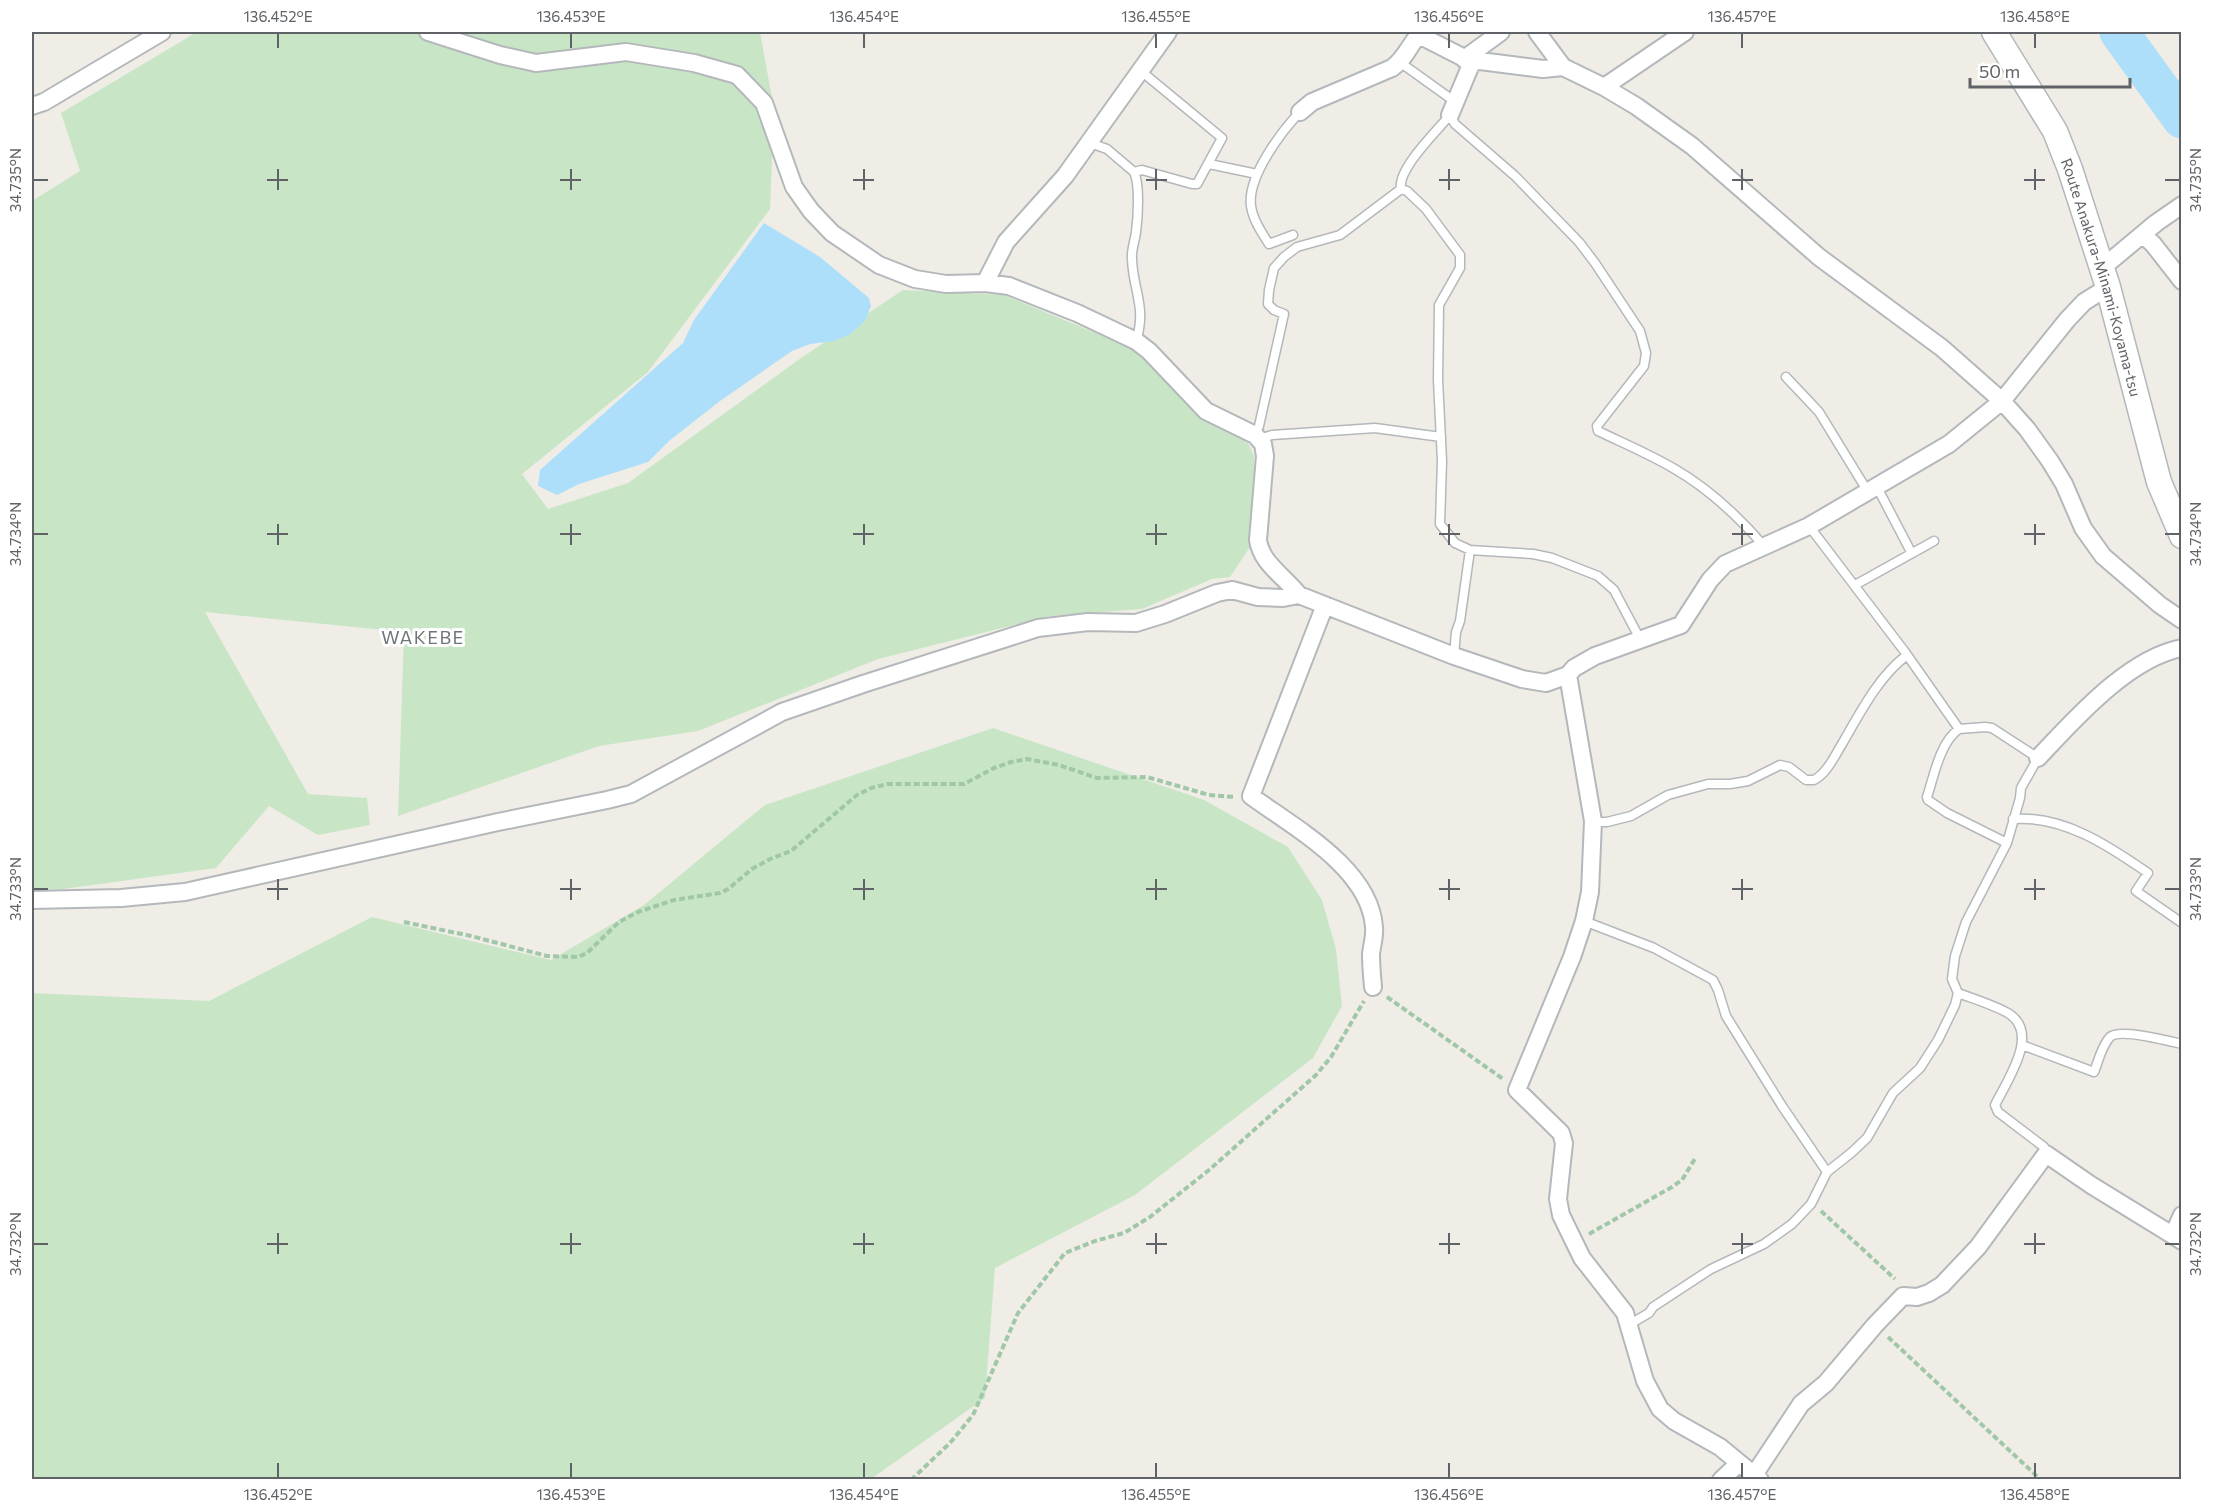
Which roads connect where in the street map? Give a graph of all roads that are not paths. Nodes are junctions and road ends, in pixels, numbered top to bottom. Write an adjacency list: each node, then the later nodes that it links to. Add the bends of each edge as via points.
1 (162, 32): 14 (street)
2 (428, 32): 27 (street, via 536,63 626,52 694,63 737,75 764,103 794,187 832,234 879,265 915,279 946,284)
3 (1168, 32): 12 (street)
4 (1501, 32): 9 (street)
5 (1537, 32): 11 (street)
6 (1685, 32): 13 (street)
7 (1995, 32): 25 (main road, Route Anakura-Minami-Koyama-tsu, via 2055,131)
8 (1418, 33): 9 (street); 10 (street)
9 (1468, 61): 11 (street, via 1543,69); 15 (street)
10 (1401, 63): 15 (lane); 16 (street, via 1312,102)
11 (1563, 67): 13 (street)
12 (1141, 71): 17 (street); 18 (lane, via 1222,138)
13 (1604, 87): 30 (street, via 1692,146 1819,256 1934,341)
14 (32, 106)
15 (1452, 108): 21 (lane, via 1404,170); 37 (lane, via 1455,124 1515,176 1579,242 1640,331 1646,353 1644,366 1597,426 1598,431 1674,469 1738,517)
16 (1300, 112): 20 (lane)
17 (1090, 143): 19 (lane, via 1107,149); 27 (street, via 1006,242)
18 (1209, 164): 19 (lane, via 1197,184 1142,170); 20 (lane)
19 (1134, 172): 28 (lane, via 1137,228 1131,259 1141,306)
20 (1257, 174): 23 (lane, via 1251,190 1251,208 1257,224 1269,244)
21 (1401, 189): 31 (lane, via 1340,235 1297,247 1274,268 1268,304 1284,314); 32 (lane, via 1426,209 1460,255 1460,268 1439,305)
22 (2181, 205): 24 (street)
23 (1293, 235)
24 (2143, 235): 25 (street); 26 (street)
25 (2105, 277): 30 (street); 35 (main road, Route Anakura-Minami-Koyama-tsu, via 2159,482)
26 (2181, 281)
27 (985, 283): 28 (street, via 1031,294)
28 (1136, 341): 31 (street, via 1206,411)
29 (1786, 377): 33 (lane, via 1819,412)
30 (2002, 401): 33 (street, via 1948,444); 43 (street, via 2050,460 2083,528 2103,556)
31 (1257, 437): 32 (lane, via 1375,428); 41 (street, via 1265,456 1259,549)
32 (1441, 437): 38 (lane, via 1440,524 1455,543)
33 (1872, 490): 34 (street); 39 (lane)
34 (1809, 526): 37 (street); 40 (lane)
35 (2181, 536)
36 (1935, 541): 39 (lane)
37 (1764, 546): 44 (street, via 1725,564 1681,626)
38 (1470, 550): 44 (lane, via 1533,554 1598,576 1614,590); 47 (lane)
39 (1911, 552): 40 (lane)
40 (1855, 585): 46 (lane)
41 (1299, 595): 42 (street); 54 (street, via 1258,597 1232,590 1143,622 1089,622 1038,628 782,712 631,794 615,798 185,892)
42 (1325, 605): 47 (street); 57 (street, via 1251,796 1332,855 1354,879 1374,927)
43 (2181, 620)
44 (1640, 639): 48 (street, via 1595,656)
45 (2181, 648): 50 (street, via 2146,660 2122,677)
46 (1907, 655): 49 (lane); 52 (lane, via 1874,691 1824,773 1814,780 1806,780 1780,765 1748,781 1708,784 1668,795 1631,816)
47 (1454, 656): 48 (street, via 1546,683)
48 (1568, 675): 52 (street)
49 (1959, 729): 50 (lane, via 1992,728); 53 (lane, via 1944,747 1928,800)
50 (2038, 758): 51 (lane, via 2020,788)
51 (2013, 819): 53 (lane); 56 (lane, via 2031,819 2080,832 2128,858 2148,873 2136,891)
52 (1593, 822): 55 (street, via 1591,882)
53 (2007, 843): 58 (lane, via 1966,922 1952,979)
54 (32, 900)
55 (1584, 921): 62 (lane, via 1654,948 1713,980 1726,1016); 65 (street, via 1517,1090 1561,1133 1561,1215 1573,1243)
56 (2181, 923)
57 (1372, 987)
58 (1958, 993): 60 (lane, via 2008,1013 2023,1030); 62 (lane, via 1938,1040 1920,1068 1893,1093 1867,1138)
59 (2181, 1044): 60 (lane, via 2115,1034 2109,1038 2094,1072)
60 (2022, 1045): 61 (lane, via 1995,1105 1998,1113 2044,1147)
61 (2046, 1154): 64 (street); 67 (street, via 1978,1247 1942,1284 1917,1297 1903,1296 1826,1383 1801,1404)
62 (1827, 1172): 65 (lane, via 1811,1204 1792,1224 1764,1244 1711,1269)
63 (2181, 1215): 64 (street)
64 (2177, 1238)
65 (1630, 1324): 66 (street, via 1646,1381 1660,1409)
66 (1739, 1463): 67 (street); 68 (street)
67 (1757, 1477)
68 (1722, 1479)

